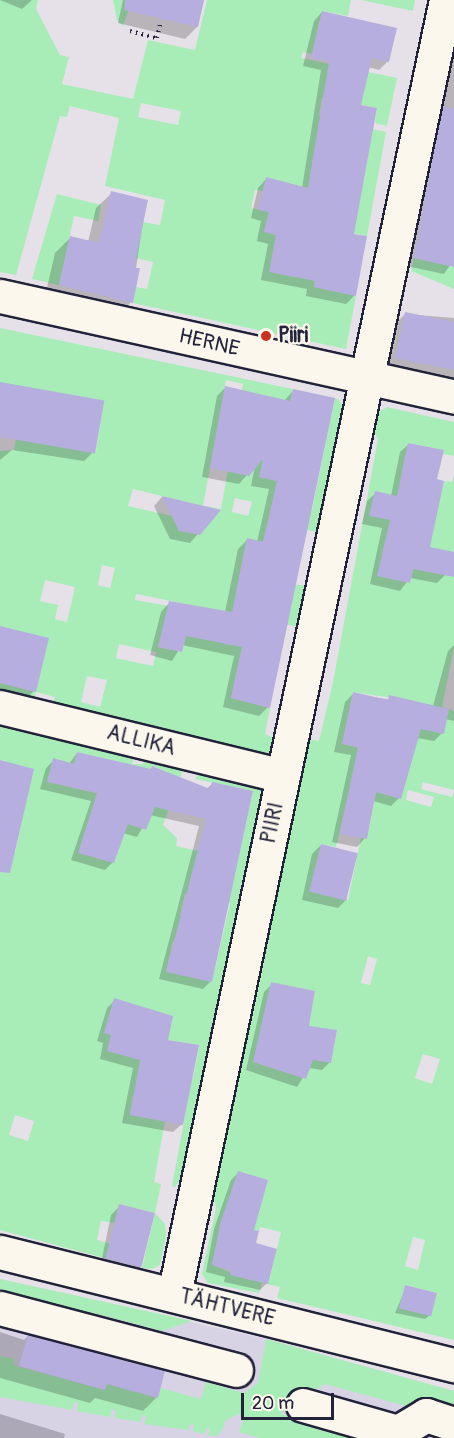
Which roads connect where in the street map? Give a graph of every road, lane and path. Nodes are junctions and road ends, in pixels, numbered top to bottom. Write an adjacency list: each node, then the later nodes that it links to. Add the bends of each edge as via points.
1 (446, 0): 5 (street, PIIRI)
2 (160, 24): 3 (path, via 157,38)
3 (130, 31)
4 (0, 296): 5 (street, HERNE)
5 (365, 379): 6 (street, HERNE); 8 (street, PIIRI)
6 (454, 398)
7 (0, 707): 8 (street, ALLIKA)
8 (283, 776): 10 (street, PIIRI)
9 (0, 1252): 10 (street, TÄHTVERE)
10 (174, 1295): 12 (street, TÄHTVERE)
11 (0, 1308): 13 (street)
12 (454, 1365)
13 (236, 1370)
14 (303, 1405): 15 (street, via 398,1432 426,1415)
15 (454, 1424)

